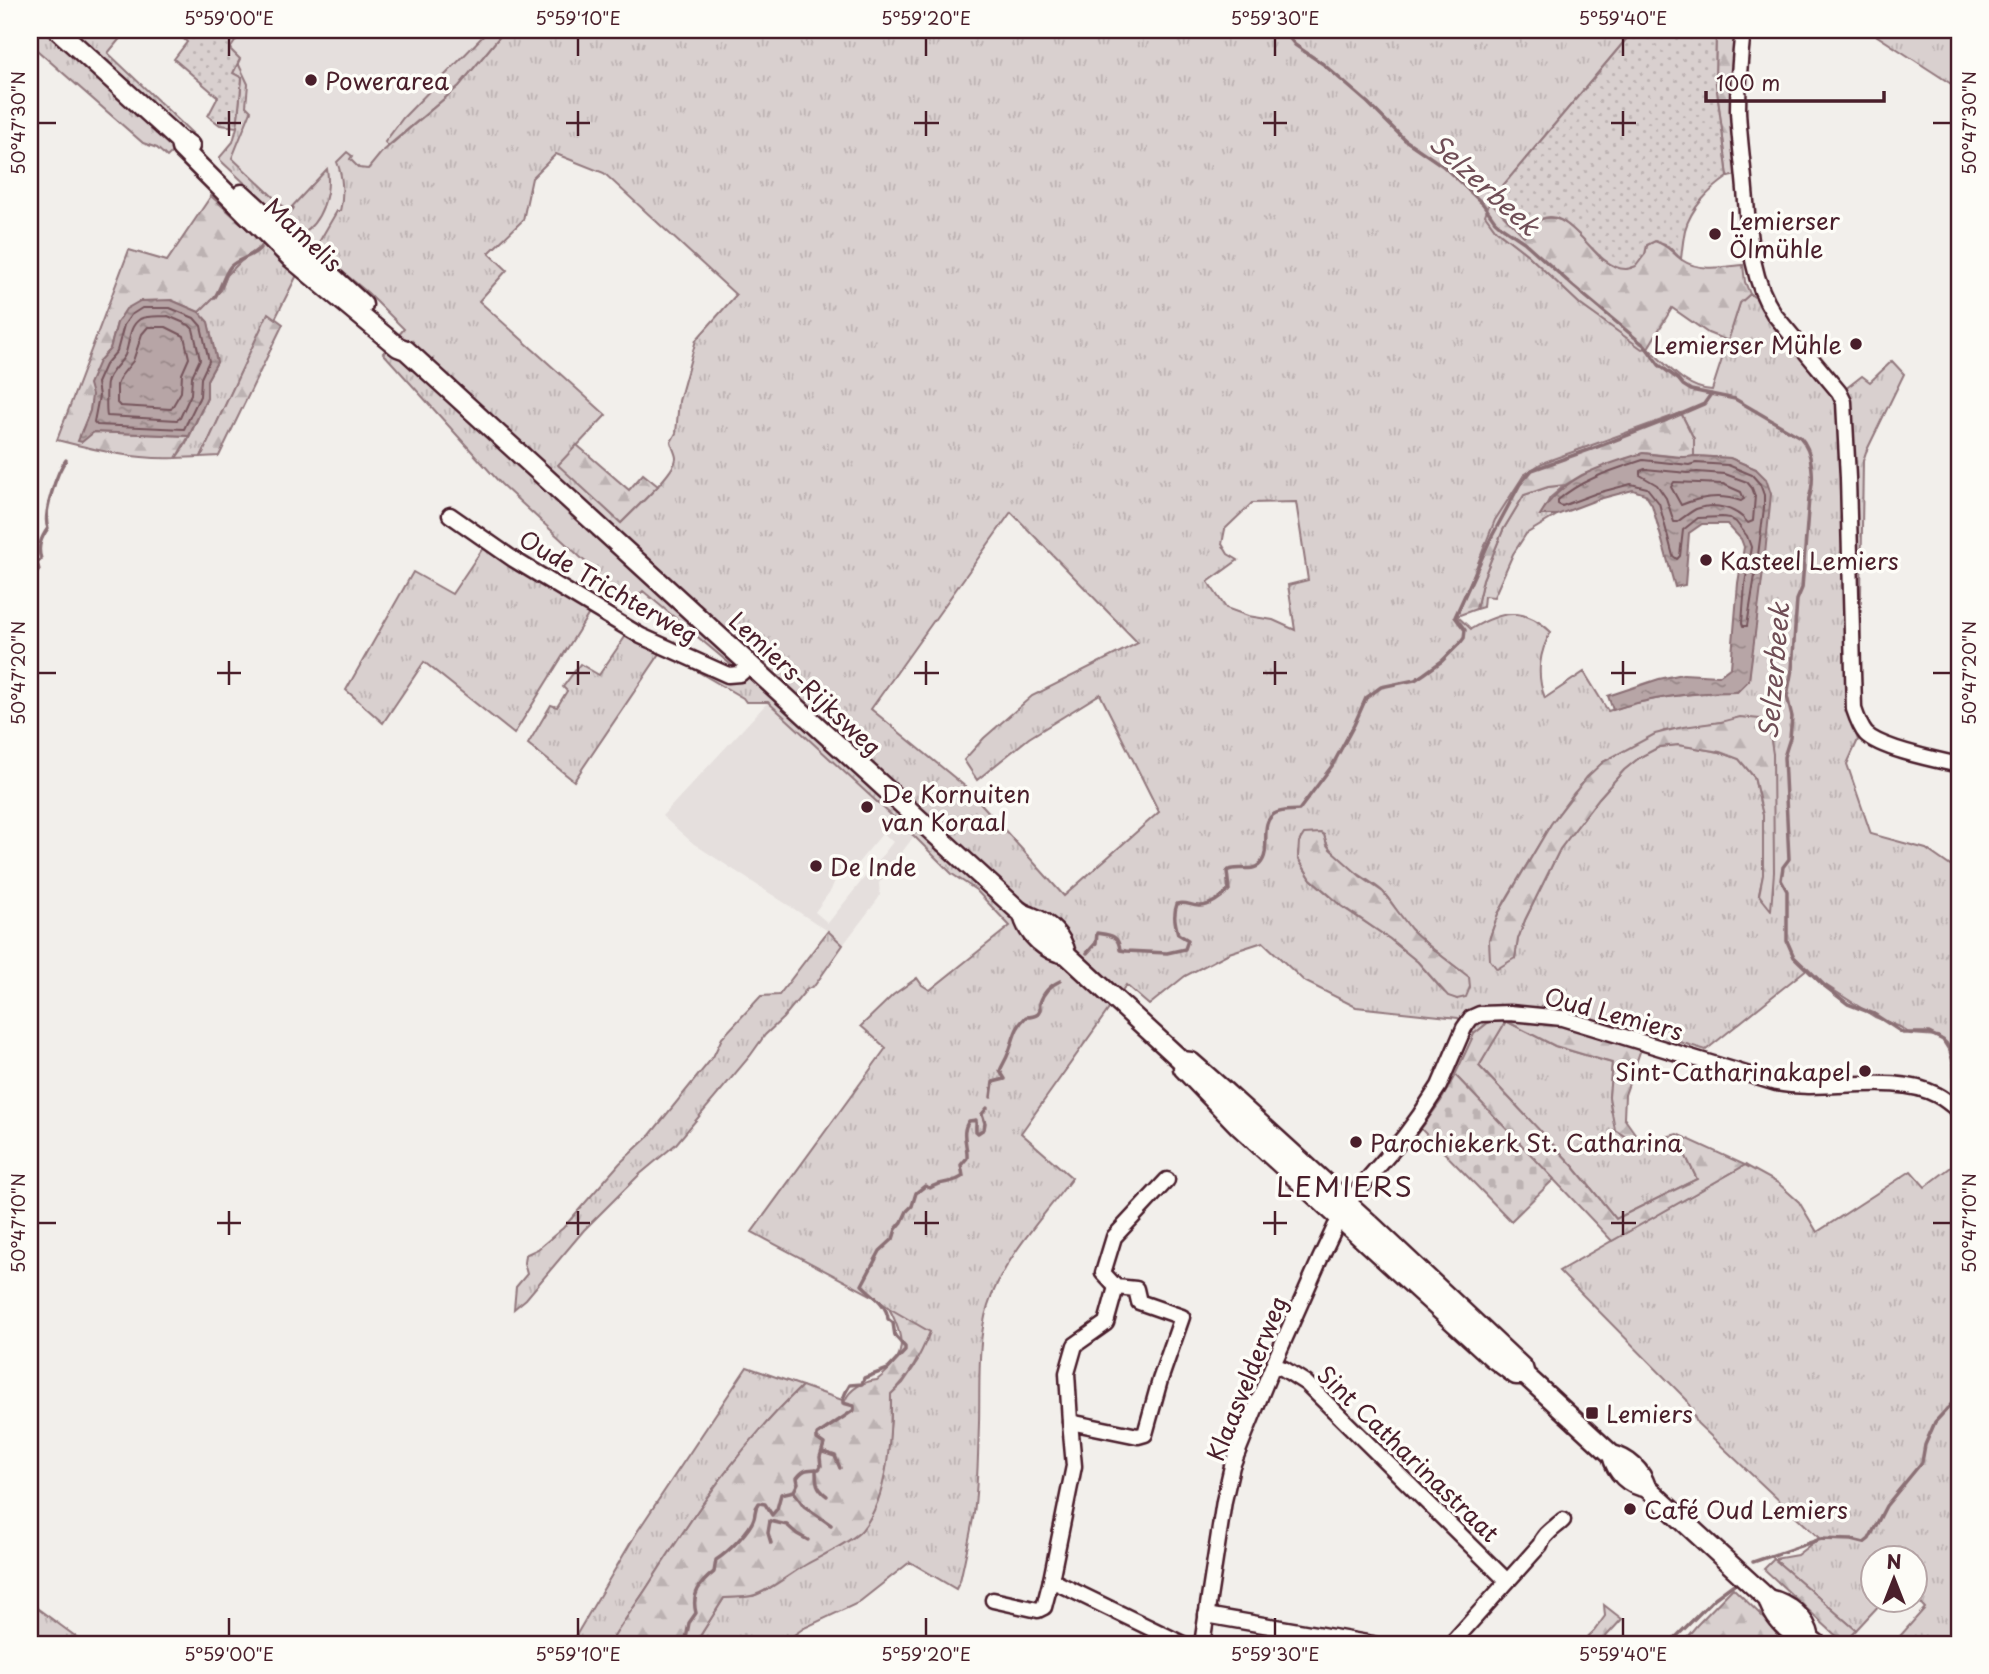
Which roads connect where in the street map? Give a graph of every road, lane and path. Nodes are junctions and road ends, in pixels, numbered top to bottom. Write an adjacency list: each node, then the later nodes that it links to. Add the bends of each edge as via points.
1 (58, 30): 3 (main road, Mamelis, via 325,269)
2 (1743, 30): 6 (street, via 1738,112 1758,282 1774,314 1844,402 1854,709 1865,733 1876,742)
3 (556, 487): 5 (main road, Lemiers-Rijksweg)
4 (450, 515): 5 (street, Oude Trichterweg, via 513,559 655,643 728,675 740,674)
5 (750, 665): 9 (main road, Lemiers-Rijksweg, via 1023,915 1041,943 1066,954 1182,1061 1191,1062)
6 (1959, 765)
7 (1959, 1111): 9 (street, Oud Lemiers, via 1917,1088 1785,1084 1562,1018 1480,1014 1467,1022 1439,1086 1420,1115)
8 (1167, 1180): 10 (street, via 1114,1237 1103,1273)
9 (1344, 1211): 11 (street, Klaasvelderweg); 18 (main road, Lemiers-Rijksweg, via 1523,1368 1525,1376 1612,1455 1614,1466 1623,1475 1636,1486 1646,1487 1768,1599 1797,1614)
10 (1116, 1287): 12 (street, via 1106,1323 1075,1345 1067,1373); 12 (street, via 1136,1289 1139,1302 1182,1317 1145,1434)
11 (1273, 1365): 15 (street, Sint Catharinastraat, via 1306,1383); 17 (street, Klaasvelderweg, via 1232,1466)
12 (1070, 1422): 14 (street, via 1074,1466)
13 (1563, 1520): 15 (street)
14 (1051, 1580): 16 (street, via 1044,1607 1038,1610); 19 (street)
15 (1507, 1581): 22 (street)
16 (993, 1600)
17 (1206, 1615): 20 (street, Klaasvelderweg); 21 (street)
18 (1814, 1641)
19 (1183, 1644)
20 (1202, 1644)
21 (1373, 1644)
22 (1451, 1644)

